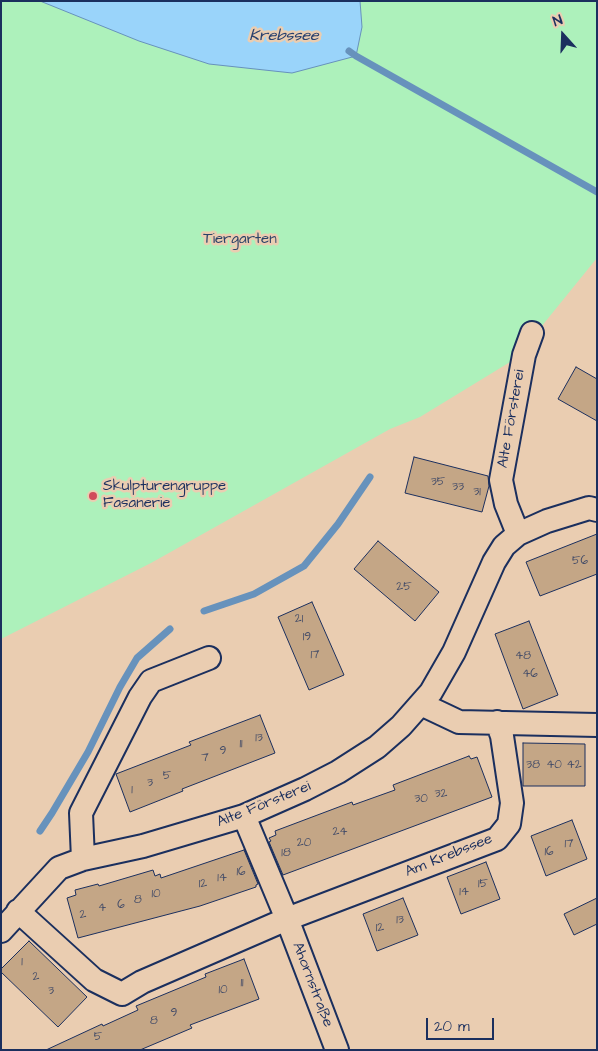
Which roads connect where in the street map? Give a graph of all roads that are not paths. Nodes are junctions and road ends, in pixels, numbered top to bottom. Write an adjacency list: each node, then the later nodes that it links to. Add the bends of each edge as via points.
1 (532, 333): 3 (street, Alte Försterei, via 524,355 501,480)
2 (597, 510): 3 (street, Alte Försterei, via 590,508 547,521)
3 (518, 534): 5 (street, Alte Försterei, via 504,546 494,562 454,652)
4 (209, 658): 9 (street, via 152,681 140,697 81,813)
5 (421, 704): 6 (street, via 459,722); 8 (street, Alte Försterei, via 377,747 338,772)
6 (497, 722): 7 (street); 11 (street, Am Krebssee, via 512,803 509,824 497,839)
7 (597, 725)
8 (244, 816): 9 (street, Alte Försterei, via 143,846); 11 (street)
9 (83, 859): 10 (street, Alte Försterei, via 58,868)
10 (18, 911): 11 (street, Am Krebssee, via 94,980 122,994 142,982); 12 (street, Alte Försterei)
11 (287, 919): 13 (street, Ahornstraße)
12 (1, 931)
13 (337, 1050)

